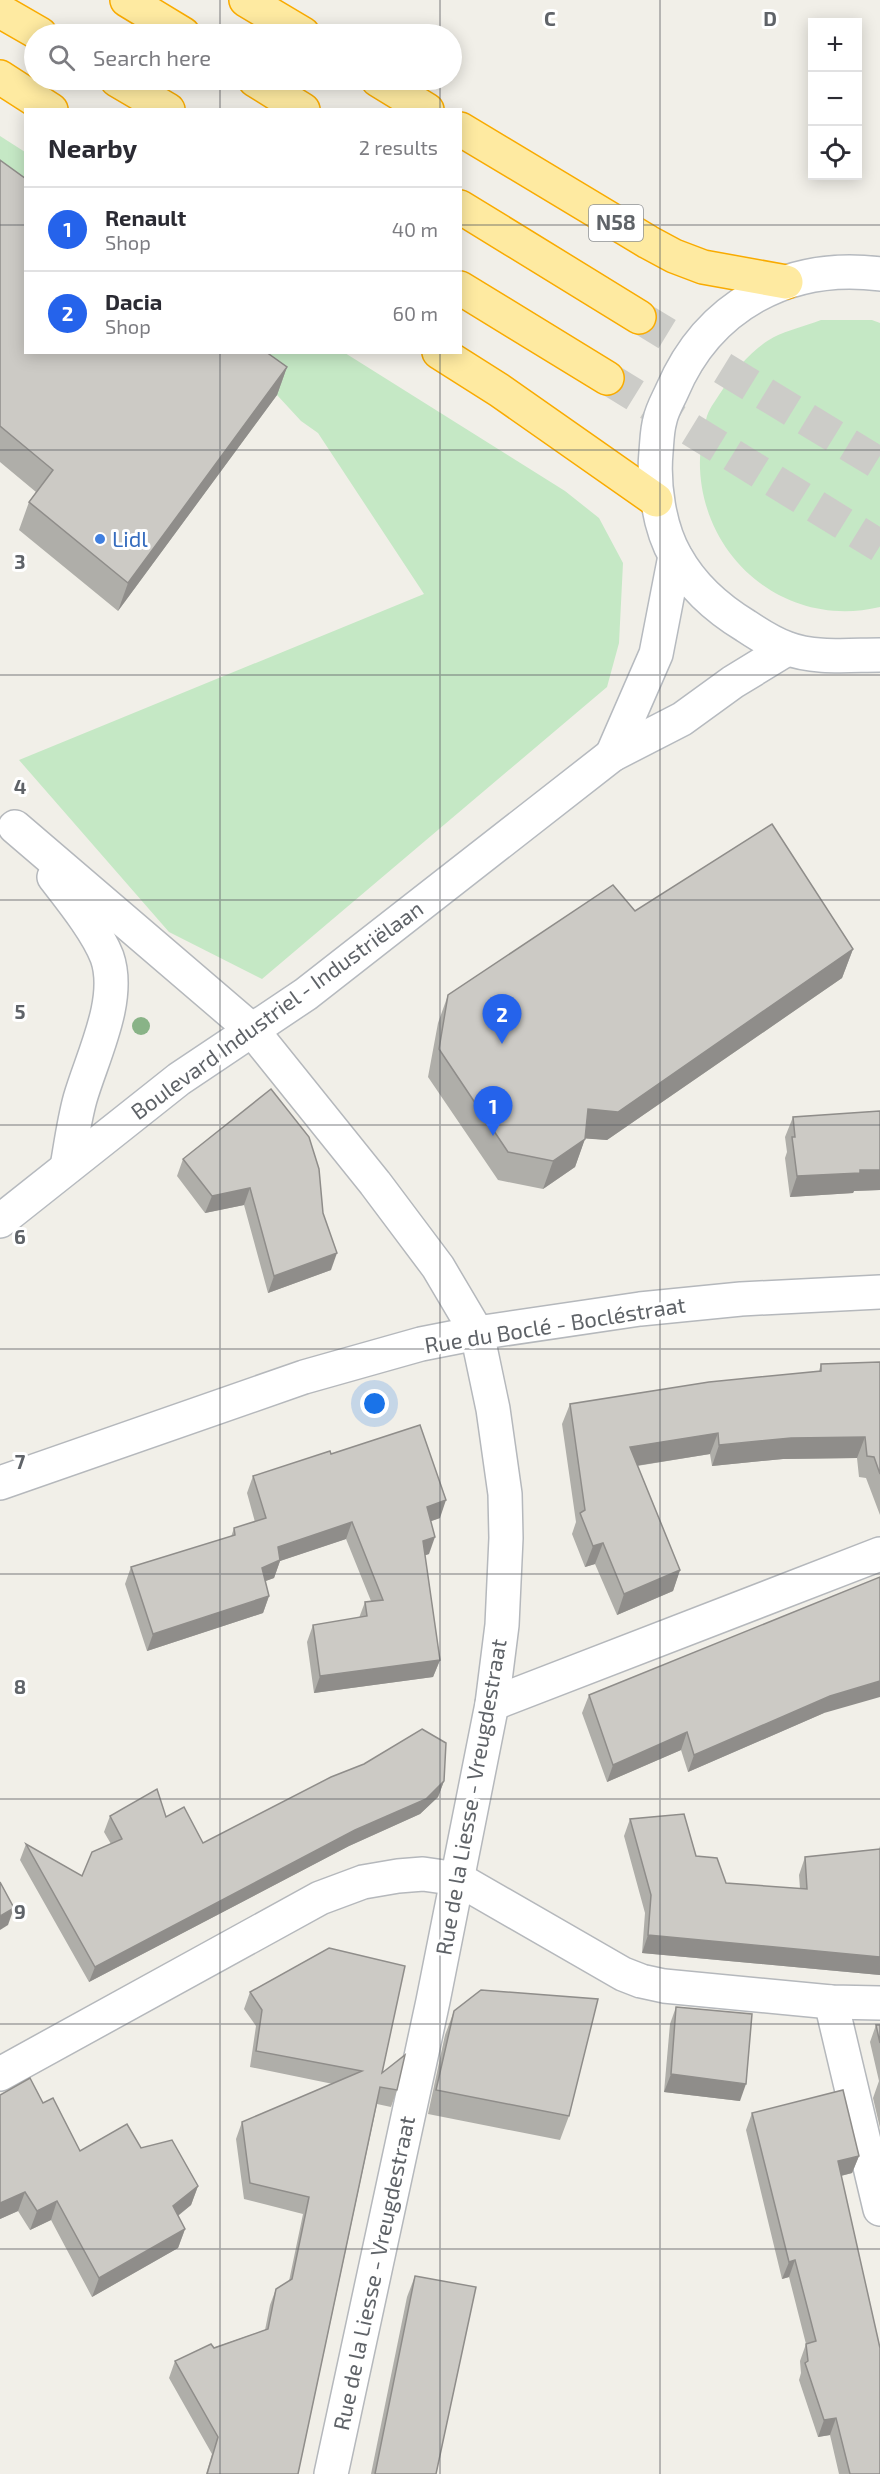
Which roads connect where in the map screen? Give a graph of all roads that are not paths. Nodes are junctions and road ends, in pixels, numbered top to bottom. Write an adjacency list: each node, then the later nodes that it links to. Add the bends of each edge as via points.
1 (127, 0): 4 (highway)
2 (246, 0): 5 (highway)
3 (0, 11): 6 (highway)
4 (167, 24)
5 (286, 24)
6 (24, 25)
7 (0, 77): 11 (highway)
8 (134, 90): 12 (highway)
9 (271, 90): 13 (highway)
10 (395, 90): 14 (highway)
11 (48, 108)
12 (165, 108)
13 (300, 108)
14 (425, 108)
15 (462, 130): 18 (highway, N58, via 675,256 703,267)
16 (462, 208): 20 (highway)
17 (880, 274): 18 (street, via 832,272)
18 (786, 282): 23 (street, via 726,315 702,338 682,367 660,420)
19 (462, 289): 22 (highway)
20 (639, 317)
21 (442, 354): 23 (highway)
22 (607, 378)
23 (656, 500): 24 (street)
24 (675, 556): 25 (street, via 705,596 735,619); 27 (street, Boulevard Industriel - Industriëlaan, via 656,654)
25 (787, 649): 26 (street, via 819,655); 27 (street, Boulevard Industriel - Industriëlaan, via 682,718)
26 (880, 655)
27 (612, 755): 29 (street, Boulevard Industriel - Industriëlaan, via 306,994)
28 (8, 819): 29 (street, Rue de la Liesse - Vreugdestraat); 30 (street, Rue de la Liesse - Vreugdestraat, via 88,925 107,957 112,981 111,1000 80,1101)
29 (252, 1030): 30 (street, Boulevard Industriel - Industriëlaan, via 179,1079); 33 (street, Rue de la Liesse - Vreugdestraat, via 375,1183 438,1268)
30 (67, 1167): 31 (street, Boulevard Industriel - Industriëlaan)
31 (0, 1221)
32 (880, 1292): 33 (street, Rue du Boclé - Bocléstraat, via 640,1309)
33 (477, 1333): 34 (street, Rue du Boclé - Bocléstraat, via 421,1344 304,1377); 36 (street, Rue de la Liesse - Vreugdestraat, via 500,1453 505,1505 506,1582)
34 (0, 1483)
35 (880, 1554): 36 (street)
36 (492, 1704): 37 (street, Rue de la Liesse - Vreugdestraat)
37 (458, 1879): 38 (street, via 622,1974 641,1981); 40 (street, via 423,1874 398,1876 363,1882 320,1898); 42 (street, Rue de la Liesse - Vreugdestraat)
38 (831, 2002): 39 (street); 41 (street)
39 (880, 2003)
40 (0, 2074)
41 (880, 2209)
42 (331, 2474)

